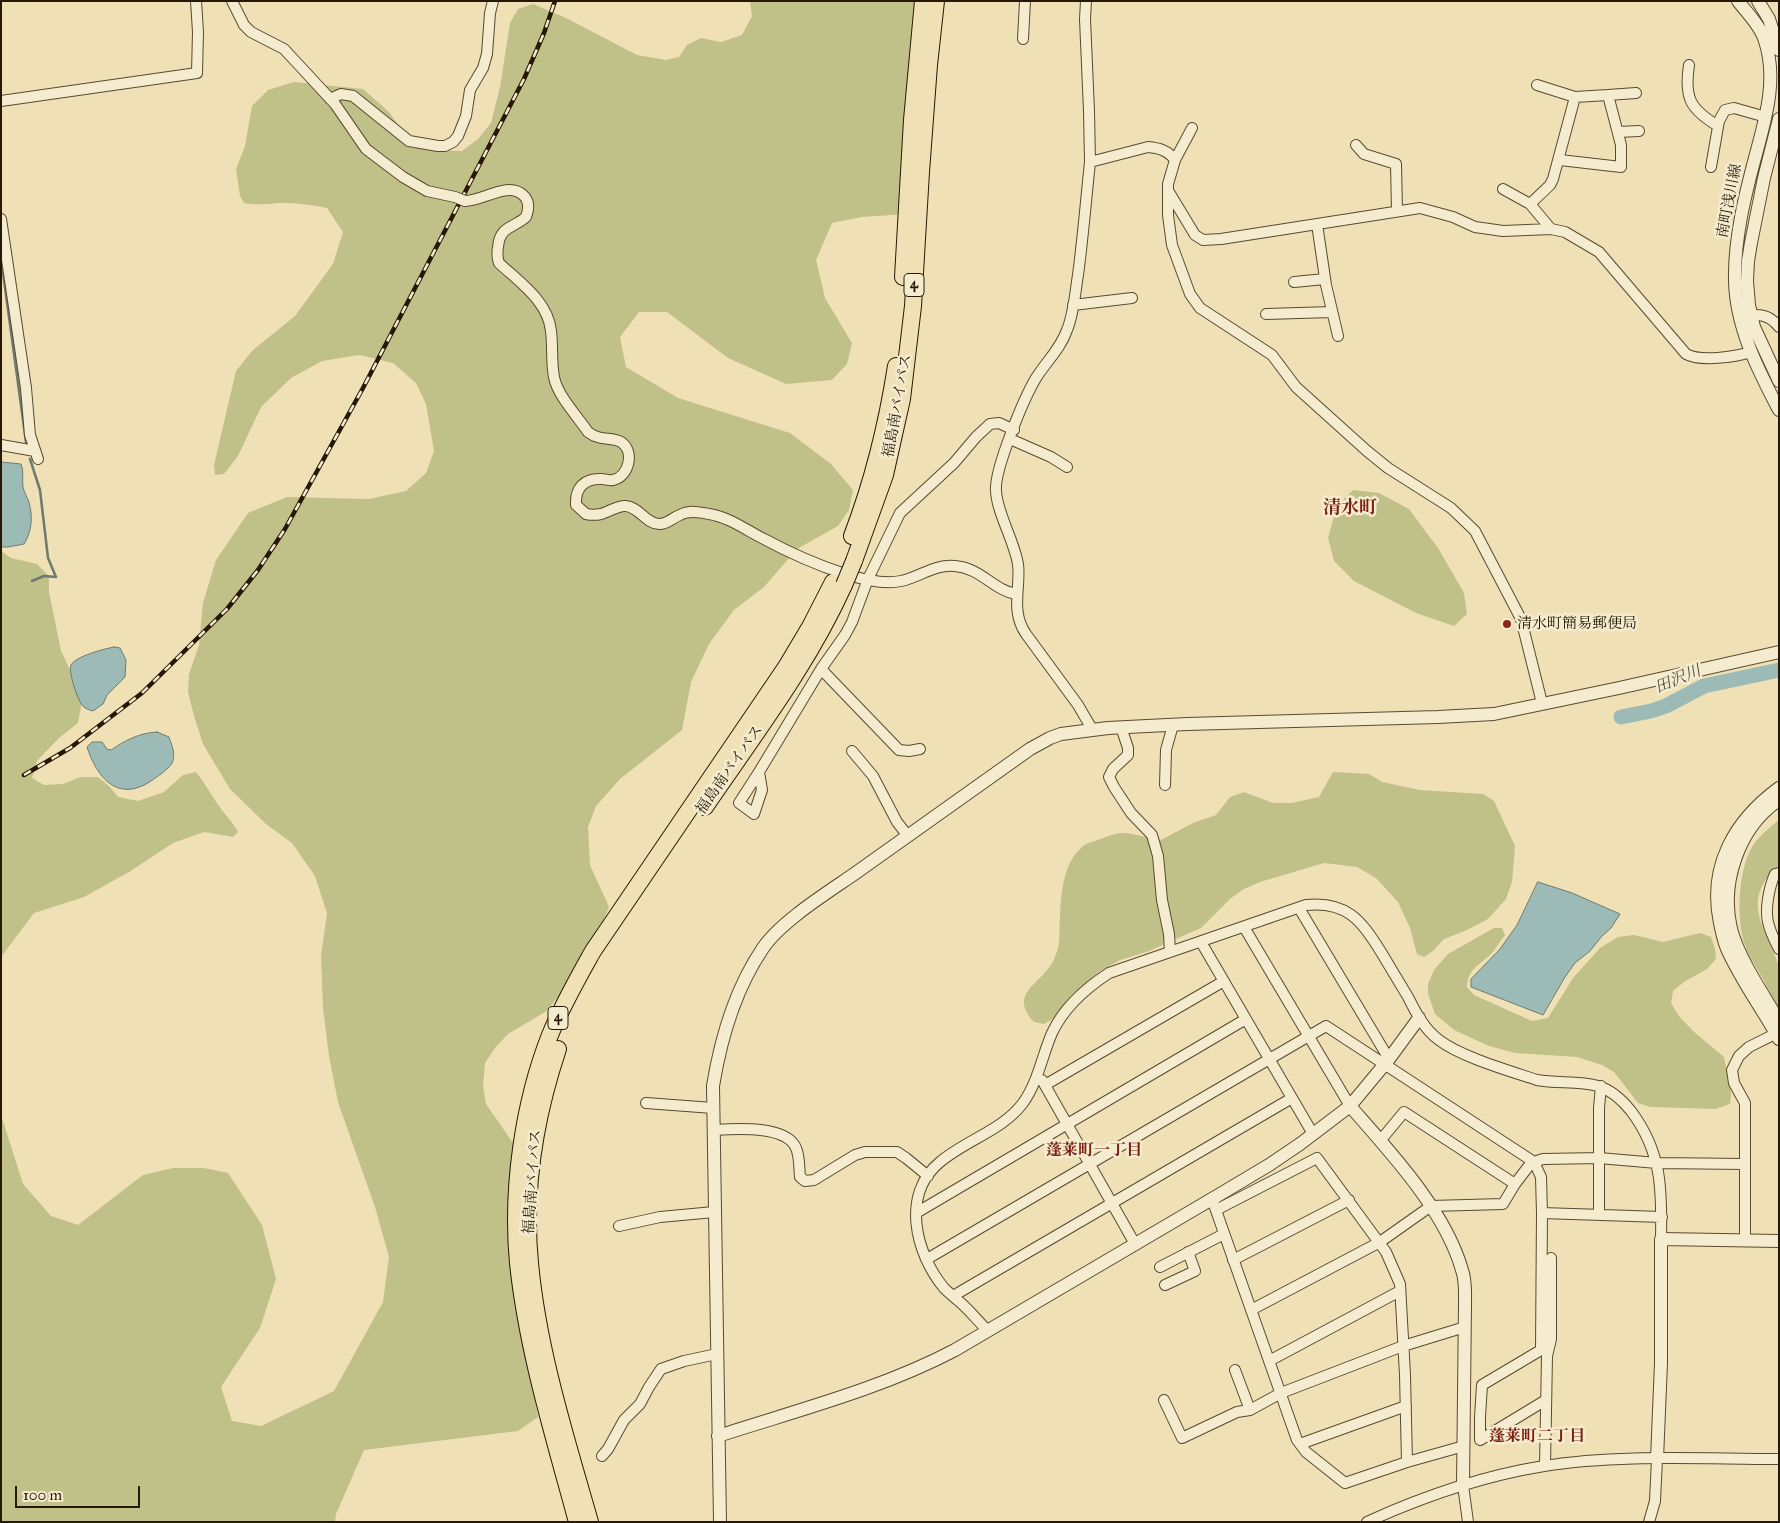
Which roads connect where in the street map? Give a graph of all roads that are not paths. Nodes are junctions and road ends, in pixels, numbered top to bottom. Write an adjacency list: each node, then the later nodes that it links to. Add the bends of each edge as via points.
1 (196, 1): 18 (street, via 197,73)
2 (232, 1): 17 (street, via 244,26 284,49)
3 (493, 1): 17 (street, via 487,54 470,90 466,116 453,142 438,146 409,141 353,96 341,94)
4 (924, 1): 51 (highway, 福島南バイパス / 4, via 915,78 896,364 881,443)
5 (936, 1): 51 (highway, 福島南バイパス / 4, via 920,172 913,306 902,399 884,475)
6 (1025, 1): 10 (street)
7 (1086, 1): 27 (street)
8 (1738, 1): 19 (street, 南町浅川線, via 1764,38)
9 (1758, 1): 11 (street, via 1769,19)
10 (1023, 39)
11 (1779, 50)
12 (1688, 66): 20 (street, via 1688,97 1704,118)
13 (1537, 85): 16 (street)
14 (1636, 93): 15 (street)
15 (1608, 95): 16 (street); 23 (street)
16 (1575, 98): 26 (street)
17 (330, 99): 52 (street, bridge, via 366,149 427,191 466,201 507,190 521,193 528,200 526,217 502,231 497,258 542,306 551,329 554,378 559,390 588,432 594,437 621,442 629,458 622,476 613,480 585,482 578,488 576,505 580,510 594,515 626,506 662,524 682,513 722,516 803,558 844,574)
18 (1, 101)
19 (1772, 118): 20 (street, via 1728,108 1720,117); 42 (street, 南町浅川線, via 1746,196 1738,237 1735,283)
20 (1718, 126): 28 (street)
21 (1192, 128): 25 (street)
22 (1639, 131): 23 (street)
23 (1618, 132): 26 (street, via 1621,167)
24 (1356, 145): 32 (street, via 1364,154 1396,164)
25 (1175, 160): 27 (street, via 1164,150 1148,147); 30 (street)
26 (1560, 160): 31 (street, via 1550,185)
27 (1090, 162): 39 (street)
28 (1711, 167)
29 (1503, 189): 31 (street)
30 (1168, 191): 34 (street, via 1195,235 1202,240); 57 (street, via 1172,245 1190,294 1200,308 1272,355 1296,387 1336,425 1388,468 1451,508 1475,531 1521,620)
31 (1530, 204): 35 (street)
32 (1397, 211): 34 (street); 35 (street, via 1420,208 1475,227 1503,231)
33 (1, 219): 49 (street, via 30,435 36,455)
34 (1317, 224): 36 (street)
35 (1552, 229): 45 (street, via 1565,232 1599,252 1686,354 1693,358 1738,356)
36 (1325, 279): 37 (street); 40 (street)
37 (1294, 282)
38 (1132, 298): 39 (street)
39 (1073, 305): 48 (street, via 1064,338 1036,379)
40 (1332, 312): 41 (street); 44 (street)
41 (1266, 314)
42 (1745, 316): 43 (street, via 1767,316); 45 (street, 南町浅川線); 46 (street, 南町浅川線, via 1754,327)
43 (1779, 327)
44 (1338, 336)
45 (1751, 352): 47 (street, 南町浅川線)
46 (1779, 380)
47 (1779, 410)
48 (1012, 435): 50 (street); 52 (street, via 999,423 990,424 976,437 954,463 900,513); 54 (street, via 996,488 1018,565)
49 (1, 445)
50 (1067, 467)
51 (848, 560): 53 (highway, 福島南バイパス / 4, bridge)
52 (868, 579): 54 (street, via 900,582 930,569 954,566 976,571); 56 (street, via 845,636)
53 (839, 584): 147 (highway, 福島南バイパス / 4, via 593,951 569,993 535,1081 520,1161 516,1228 518,1262 535,1357); 148 (highway, 福島南バイパス / 4, via 824,626 800,668 606,951 581,993 547,1081 532,1161 528,1227 530,1262 535,1300 561,1418)
54 (1016, 594): 60 (street, via 1023,630)
55 (1779, 652): 57 (street)
56 (822, 669): 61 (street, via 899,750); 63 (street)
57 (1542, 703): 58 (street, via 1494,714 1447,717)
58 (1173, 724): 59 (street); 64 (street, via 1166,750)
59 (1121, 727): 60 (street); 75 (street, via 1128,755 1109,777 1131,812 1152,835 1158,856)
60 (1092, 729): 67 (street, via 1055,736 1030,749)
61 (920, 749)
62 (852, 751): 67 (street, via 873,776)
63 (759, 772)
64 (1165, 785)
65 (1779, 788): 79 (street, via 1747,815 1721,863 1716,887 1717,908 1728,952)
66 (1779, 800): 79 (street, via 1766,809 1741,843 1733,864 1728,903 1731,929 1739,950)
67 (908, 836): 89 (street, via 790,921 762,948 730,1012 713,1086)
68 (1779, 873): 71 (street, via 1772,882)
69 (1299, 908): 72 (street); 77 (street, via 1331,906 1353,915 1363,924); 82 (street)
70 (1779, 912): 71 (street)
71 (1767, 915): 74 (street)
72 (1244, 927): 73 (street); 80 (street)
73 (1201, 942): 75 (street); 76 (street)
74 (1779, 949)
75 (1170, 952): 83 (street, via 1109,974 1083,992 1052,1032)
76 (1224, 981): 78 (street); 84 (street)
77 (1419, 1018): 82 (street); 85 (street, via 1448,1046 1507,1070 1544,1081)
78 (1246, 1019): 81 (street); 90 (street)
79 (1778, 1031): 98 (street, via 1738,1056 1732,1070 1734,1083 1745,1103)
80 (1308, 1035): 81 (street); 82 (street, via 1326,1026); 88 (street)
81 (1269, 1059): 86 (street); 97 (street)
82 (1387, 1061): 88 (street); 95 (street)
83 (1038, 1073): 84 (street); 99 (street, via 1023,1102 1008,1118 940,1162)
84 (1045, 1085): 90 (street)
85 (1601, 1086): 94 (street); 96 (street, via 1616,1096 1638,1120 1650,1140)
86 (1292, 1098): 92 (street); 102 (street)
87 (646, 1103): 89 (street)
88 (1350, 1106): 92 (street); 93 (street)
89 (713, 1108): 91 (street)
90 (1067, 1124): 97 (street); 106 (street)
91 (713, 1130): 99 (street, via 771,1132 791,1141 798,1152 800,1177 805,1181 814,1180 865,1152 897,1152); 105 (street)
92 (1313, 1134): 103 (street)
93 (1380, 1141): 100 (street, via 1404,1112); 104 (street)
94 (1599, 1158): 95 (street); 96 (street); 108 (street)
95 (1534, 1162): 100 (street); 107 (street, via 1541,1177)
96 (1657, 1163): 98 (street); 109 (street)
97 (1090, 1164): 102 (street); 119 (street)
98 (1745, 1164): 113 (street)
99 (928, 1176): 106 (street)
100 (1515, 1184): 104 (street, via 1503,1204)
101 (1348, 1200): 103 (street, via 1317,1158); 115 (street); 120 (street)
102 (1112, 1203): 116 (street); 124 (street)
103 (1214, 1205): 111 (street); 116 (street)
104 (1431, 1206): 115 (street); 126 (street, via 1462,1269)
105 (714, 1212): 110 (street, via 660,1217); 130 (street)
106 (916, 1213): 119 (street, via 916,1230)
107 (1542, 1213): 108 (street); 129 (street)
108 (1599, 1215): 109 (street)
109 (1662, 1216): 112 (street)
110 (619, 1226)
111 (1224, 1234): 117 (street); 120 (street)
112 (1662, 1239): 113 (street); 142 (street)
113 (1745, 1240): 114 (street)
114 (1779, 1241)
115 (1380, 1242): 123 (street, via 1395,1270); 125 (street)
116 (1135, 1244): 127 (street)
117 (1188, 1252): 121 (street); 122 (street, via 1195,1271)
118 (1551, 1258): 129 (street, via 1551,1339)
119 (927, 1259): 124 (street, via 944,1288)
120 (1233, 1260): 125 (street)
121 (1160, 1267)
122 (1165, 1285)
123 (1400, 1291): 128 (street); 131 (street)
124 (953, 1296): 127 (street)
125 (1251, 1310): 131 (street)
126 (1465, 1327): 128 (street); 140 (street)
127 (987, 1330): 138 (street, via 930,1363 892,1380)
128 (1403, 1346): 133 (street); 136 (street)
129 (1545, 1351): 135 (street); 135 (street, via 1482,1385 1480,1440)
130 (717, 1354): 138 (street); 141 (street, via 662,1369)
131 (1269, 1361): 133 (street)
132 (1235, 1370): 137 (street)
133 (1280, 1393): 137 (street); 139 (street)
134 (1164, 1400): 137 (street, via 1182,1438 1237,1412)
135 (1546, 1400): 145 (street)
136 (1406, 1406): 139 (street); 144 (street)
137 (1250, 1410)
138 (718, 1436): 149 (street)
139 (1300, 1444): 144 (street, via 1346,1483)
140 (1464, 1446): 144 (street); 146 (street)
141 (602, 1456)
142 (1657, 1459): 143 (street); 145 (street); 152 (street, via 1655,1501)
143 (1779, 1459)
144 (1407, 1462)
145 (1545, 1466): 146 (street)
146 (1464, 1485): 150 (street); 151 (street)
147 (577, 1522)
148 (590, 1522)
149 (720, 1522)
150 (1367, 1522)
151 (1468, 1522)
152 (1649, 1522)

